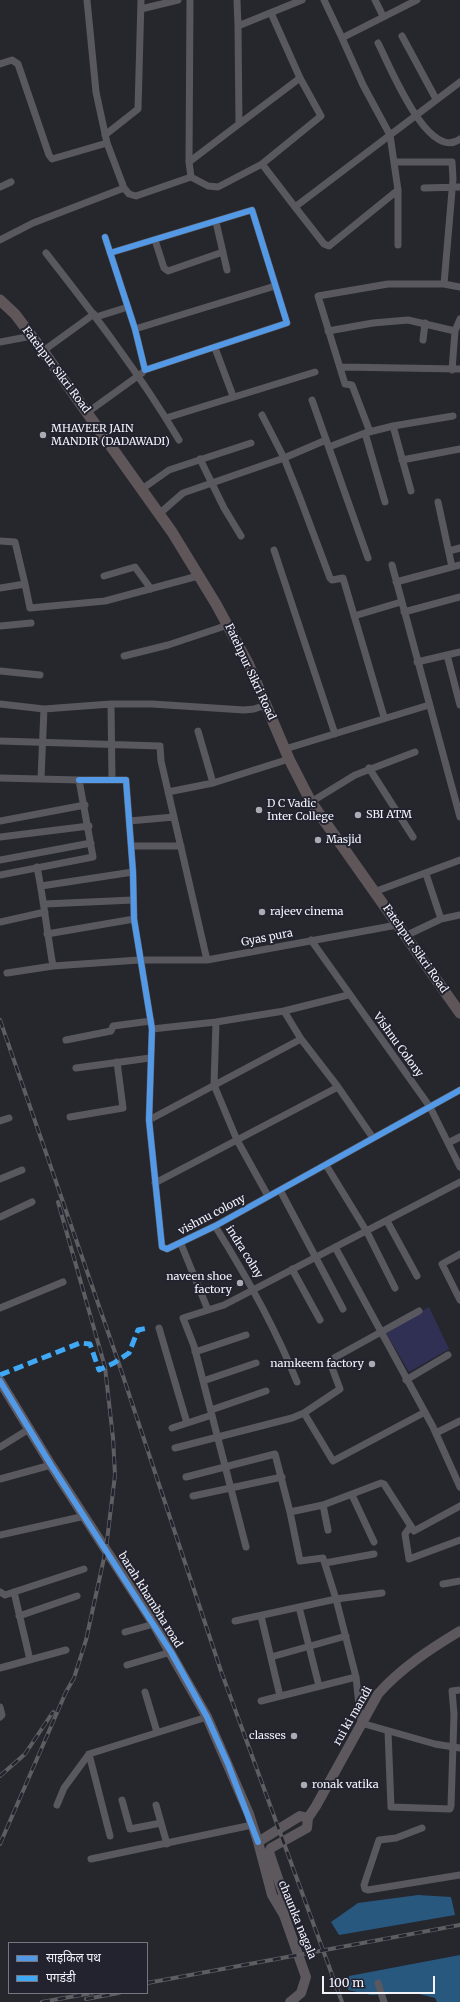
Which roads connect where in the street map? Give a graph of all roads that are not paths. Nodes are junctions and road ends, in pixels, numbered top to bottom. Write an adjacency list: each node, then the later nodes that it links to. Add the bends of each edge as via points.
1 (87, 0): 23 (street, via 96,92)
2 (141, 0): 10 (street)
3 (178, 0): 10 (street)
4 (190, 0): 27 (street)
5 (237, 0): 13 (street)
6 (302, 0): 11 (street)
7 (324, 0): 15 (street)
8 (375, 0): 12 (street)
9 (418, 0): 12 (street)
10 (141, 9): 23 (street, via 138,110)
11 (272, 13): 13 (street); 18 (street)
12 (383, 16): 15 (street)
13 (238, 26): 22 (street)
14 (402, 36): 20 (street)
15 (342, 38): 24 (street)
16 (378, 43): 21 (street)
17 (0, 64): 26 (street, via 12,60 18,64 52,159)
18 (300, 78): 22 (street); 29 (street, via 321,116)
19 (460, 82): 20 (street)
20 (436, 99): 21 (street)
21 (415, 116): 24 (street); 25 (street, via 426,129 442,141 452,143)
22 (239, 124): 27 (street)
23 (105, 135): 26 (street)
24 (390, 136): 28 (street); 38 (street)
25 (460, 139)
26 (107, 143): 35 (street)
27 (189, 162): 30 (street)
28 (394, 162): 33 (street, via 452,161); 37 (street)
29 (262, 164): 30 (street, via 218,187 208,186); 38 (street)
30 (191, 177): 35 (street, via 136,196 129,194)
31 (11, 182): 32 (street)
32 (0, 187)
33 (452, 187): 34 (street); 36 (street); 48 (street)
34 (460, 187)
35 (124, 188): 41 (street, via 33,223)
36 (424, 188)
37 (398, 190): 38 (street, via 329,246 324,244); 43 (street)
38 (296, 207)
39 (216, 222): 42 (street); 44 (street); 49 (street, via 252,210)
40 (105, 237): 46 (street)
41 (0, 240)
42 (154, 240): 44 (street, via 164,268 168,271); 46 (street)
43 (398, 245)
44 (223, 252): 47 (street)
45 (46, 253): 53 (street)
46 (110, 253): 52 (street)
47 (227, 270)
48 (444, 284): 50 (street); 57 (street, via 388,284 319,296)
49 (275, 286): 56 (street); 62 (street, via 286,324)
50 (460, 287)
51 (0, 300): 59 (main road, Fatehpur Sikri Road)
52 (128, 307): 53 (street); 56 (street)
53 (95, 316): 63 (street); 69 (street)
54 (460, 320): 58 (street)
55 (425, 323): 57 (street, via 394,321); 58 (street); 60 (street)
56 (135, 329): 66 (street)
57 (328, 331): 64 (street)
58 (455, 331): 67 (street)
59 (32, 336): 61 (street); 63 (main road, Fatehpur Sikri Road)
60 (423, 340)
61 (0, 342)
62 (215, 348): 66 (street); 70 (street)
63 (43, 351): 72 (main road, Fatehpur Sikri Road)
64 (340, 367): 67 (street); 77 (street, via 345,385 352,385)
65 (460, 369): 67 (street)
66 (145, 370): 69 (street)
67 (452, 370)
68 (315, 372): 70 (street)
69 (138, 376): 72 (street); 75 (street)
70 (233, 396): 75 (street)
71 (312, 400): 80 (street)
72 (88, 412): 86 (main road, Fatehpur Sikri Road)
73 (262, 415): 82 (street)
74 (452, 416): 76 (street)
75 (166, 418): 78 (street)
76 (393, 426): 77 (street); 84 (street)
77 (367, 432): 80 (street); 88 (street)
78 (179, 440)
79 (252, 443): 83 (street)
80 (327, 444): 82 (street); 96 (street)
81 (460, 449): 84 (street)
82 (284, 458): 85 (street); 109 (street, via 330,578 343,578)
83 (200, 459): 85 (street); 86 (street, via 169,470)
84 (402, 460): 87 (street)
85 (212, 482): 90 (street, via 183,493); 91 (street)
86 (142, 489): 90 (main road, Fatehpur Sikri Road)
87 (411, 491)
88 (385, 502)
89 (438, 502): 95 (street)
90 (159, 514): 101 (main road, Fatehpur Sikri Road)
91 (241, 536)
92 (0, 541): 103 (street, via 15,542)
93 (460, 548): 95 (street)
94 (274, 550): 127 (street)
95 (449, 551): 99 (street)
96 (368, 558)
97 (392, 565): 102 (street)
98 (460, 566): 99 (street)
99 (452, 567): 102 (street)
100 (104, 576): 105 (street, via 135,567)
101 (198, 576): 105 (street); 111 (main road, Fatehpur Sikri Road)
102 (396, 582): 107 (street)
103 (25, 584): 104 (street); 105 (street, via 30,608 105,601)
104 (0, 588)
105 (151, 589)
106 (460, 597): 108 (street)
107 (401, 602): 108 (street); 109 (street)
108 (404, 612): 116 (street)
109 (354, 616): 125 (street)
110 (31, 623): 112 (street)
111 (228, 624): 115 (street, via 168,645); 121 (main road, Fatehpur Sikri Road)
112 (0, 626)
113 (460, 652): 114 (street)
114 (447, 655): 116 (street); 123 (street)
115 (124, 656)
116 (417, 662): 122 (street)
117 (0, 671): 118 (street)
118 (40, 675)
119 (0, 704): 124 (street)
120 (111, 704): 121 (street, via 244,710); 124 (street); 130 (street)
121 (266, 704): 132 (main road, Fatehpur Sikri Road)
122 (428, 705): 125 (street); 143 (street)
123 (460, 705)
124 (44, 709): 129 (street)
125 (384, 717): 127 (street)
126 (198, 731): 138 (street)
127 (335, 734): 132 (street)
128 (0, 741): 129 (street)
129 (43, 743): 130 (street); 135 (street)
130 (112, 743): 137 (street); 139 (street, via 160,746)
131 (415, 752): 133 (street)
132 (287, 754): 138 (street); 140 (main road, Fatehpur Sikri Road)
133 (369, 768): 140 (street); 148 (street)
134 (0, 778): 135 (street)
135 (41, 778): 136 (street)
136 (79, 780): 137 (street); 141 (street)
137 (112, 780): 145 (street, vishnu colony, via 126,780)
138 (213, 784): 139 (street)
139 (168, 792): 142 (street)
140 (311, 802): 159 (main road, Fatehpur Sikri Road)
141 (85, 805): 144 (street); 146 (street)
142 (174, 817): 145 (street); 151 (street)
143 (460, 817)
144 (0, 821)
145 (129, 821): 150 (street, vishnu colony)
146 (89, 826): 147 (street); 149 (street)
147 (0, 837)
148 (413, 837)
149 (91, 843): 152 (street); 154 (street, via 93,858)
150 (131, 846): 151 (street); 155 (street, vishnu colony)
151 (181, 846): 171 (street)
152 (0, 860)
153 (460, 860): 156 (street)
154 (37, 868): 157 (street); 158 (street)
155 (133, 872): 158 (street); 160 (street, vishnu colony)
156 (426, 874): 159 (street); 164 (street)
157 (0, 875)
158 (41, 886): 161 (street)
159 (374, 892): 166 (main road, Fatehpur Sikri Road)
160 (132, 900): 161 (street); 163 (street, vishnu colony)
161 (45, 908): 165 (street); 167 (street)
162 (460, 915): 164 (street)
163 (134, 919): 167 (street); 170 (street, vishnu colony)
164 (441, 920): 168 (street)
165 (0, 922)
166 (397, 924): 168 (main road, Fatehpur Sikri Road); 169 (street, Gyas pura)
167 (47, 934): 172 (street)
168 (405, 936): 176 (main road, Fatehpur Sikri Road)
169 (311, 940): 171 (street, Gyas pura); 174 (street, Vishnu Colony)
170 (139, 960): 171 (street, Gyas pura); 172 (street, Gyas pura); 177 (street, vishnu colony)
171 (207, 960)
172 (53, 966): 173 (street, Gyas pura)
173 (7, 973)
174 (348, 995): 175 (street); 188 (street, Vishnu Colony)
175 (284, 1011): 178 (street); 180 (street)
176 (460, 1013)
177 (151, 1021): 179 (street, vishnu colony); 181 (street, via 113,1026 111,1031)
178 (216, 1022): 179 (street); 185 (street)
179 (152, 1029): 182 (street, vishnu colony)
180 (301, 1039): 185 (street); 186 (street)
181 (66, 1040)
182 (150, 1058): 183 (street); 191 (street, vishnu colony)
183 (117, 1062): 184 (street); 189 (street, via 123,1108)
184 (76, 1068)
185 (214, 1085): 191 (street); 195 (street)
186 (338, 1087): 194 (street); 195 (street)
187 (460, 1090): 188 (street, vishnu colony)
188 (430, 1107): 194 (street, vishnu colony); 196 (street, Vishnu Colony)
189 (70, 1117)
190 (9, 1118): 192 (street)
191 (149, 1120): 202 (street, vishnu colony)
192 (0, 1121)
193 (460, 1137): 196 (street)
194 (373, 1138): 197 (street, vishnu colony)
195 (237, 1140): 202 (street); 204 (street)
196 (448, 1143): 198 (street, Vishnu Colony)
197 (326, 1165): 203 (street, vishnu colony); 209 (street)
198 (460, 1167)
199 (22, 1170): 200 (street)
200 (0, 1179)
201 (460, 1182): 207 (street)
202 (155, 1183): 210 (street, vishnu colony, via 161,1245 167,1249)
203 (280, 1190): 204 (street, vishnu colony); 213 (street)
204 (268, 1196): 208 (street, vishnu colony)
205 (32, 1202): 206 (street)
206 (0, 1217)
207 (387, 1221): 209 (street); 215 (street)
208 (215, 1226): 210 (street, vishnu colony); 218 (street, indra colny)
209 (367, 1232): 211 (street); 217 (street)
210 (181, 1244): 222 (street)
211 (335, 1247): 213 (street); 226 (street)
212 (460, 1254): 219 (street, via 442,1264)
213 (317, 1257): 214 (street); 221 (street)
214 (292, 1269): 218 (street); 224 (street)
215 (417, 1276)
216 (64, 1282): 220 (street)
217 (395, 1288)
218 (254, 1289): 222 (street, via 224,1305); 234 (street, indra colny)
219 (460, 1300)
220 (0, 1308)
221 (343, 1309)
222 (208, 1310): 228 (street, via 183,1318)
223 (419, 1311): 226 (street)
224 (320, 1320)
225 (159, 1328): 240 (street)
226 (380, 1332): 231 (street); 238 (street, via 334,1358 331,1365 340,1389)
227 (246, 1335): 228 (street)
228 (195, 1352): 233 (street)
229 (448, 1355): 231 (street)
230 (256, 1363): 233 (street)
231 (406, 1380): 236 (street)
232 (0, 1381): 242 (main road, barah khambha road)
233 (203, 1381): 237 (street)
234 (297, 1382)
235 (266, 1390): 237 (street)
236 (425, 1412): 238 (street, via 334,1461); 243 (street)
237 (212, 1413): 240 (street); 244 (street)
238 (304, 1413): 244 (street)
239 (460, 1421): 243 (street)
240 (187, 1423): 241 (street)
241 (172, 1428)
242 (29, 1429): 245 (street); 247 (main road, barah khambha road)
243 (436, 1433): 249 (street)
244 (218, 1438): 246 (street); 248 (street)
245 (0, 1447)
246 (175, 1448)
247 (51, 1465): 252 (street); 260 (main road, barah khambha road)
248 (226, 1468): 250 (street); 251 (street, via 275,1454); 253 (street)
249 (457, 1472): 254 (street)
250 (186, 1477)
251 (282, 1477): 253 (street); 259 (street)
252 (0, 1479)
253 (230, 1487): 256 (street); 266 (street)
254 (460, 1487)
255 (352, 1495): 257 (street); 261 (street, via 383,1483); 265 (street)
256 (193, 1496)
257 (323, 1505): 259 (street); 262 (street)
258 (460, 1506): 261 (street, via 416,1531)
259 (290, 1512): 268 (street, via 300,1561 323,1557)
260 (85, 1516): 263 (street); 281 (main road, barah khambha road)
261 (410, 1526): 264 (street, via 405,1534 409,1559)
262 (328, 1530)
263 (0, 1535)
264 (460, 1540)
265 (374, 1542)
266 (246, 1547)
267 (374, 1554): 268 (street)
268 (325, 1563): 276 (street)
269 (84, 1569): 273 (street)
270 (460, 1581): 271 (street)
271 (443, 1584)
272 (0, 1592): 273 (street, via 5,1595)
273 (14, 1592): 278 (street)
274 (382, 1593): 276 (street)
275 (77, 1596): 278 (street)
276 (336, 1599): 277 (street); 284 (street)
277 (299, 1607): 279 (street); 285 (street)
278 (19, 1616): 289 (street)
279 (261, 1616): 280 (street); 288 (street)
280 (235, 1621)
281 (154, 1624): 283 (street); 287 (main road, barah khambha road)
282 (460, 1631): 301 (main road, rui ki mandi, via 427,1651 391,1679 378,1694)
283 (125, 1632)
284 (346, 1636): 285 (street); 292 (street)
285 (310, 1647): 288 (street); 293 (street)
286 (66, 1650): 289 (street)
287 (171, 1652): 290 (street); 300 (main road, barah khambha road)
288 (271, 1657): 296 (street)
289 (30, 1660): 291 (street)
290 (127, 1665)
291 (0, 1668)
292 (356, 1677): 293 (street); 301 (street)
293 (319, 1686): 296 (street)
294 (460, 1690): 304 (street, via 452,1691)
295 (145, 1692): 303 (street)
296 (280, 1696): 297 (street)
297 (260, 1701)
298 (0, 1707): 299 (street)
299 (0, 1716)
300 (207, 1717): 303 (street); 311 (main road, barah khambha road)
301 (361, 1723): 302 (street); 309 (main road, rui ki mandi)
302 (388, 1731): 304 (street); 304 (street, via 391,1807 451,1808)
303 (157, 1732): 305 (street)
304 (456, 1748)
305 (89, 1754): 307 (street, via 64,1788); 313 (street)
306 (122, 1800): 310 (street, via 130,1829)
307 (56, 1805)
308 (156, 1805): 310 (street)
309 (308, 1818): 314 (main road, via 300,1816); 318 (main road, via 307,1828 271,1848 270,1852 283,1893)
310 (161, 1822): 315 (street)
311 (252, 1825): 314 (main road, barah khambha road); 315 (street)
312 (422, 1828): 317 (street, via 396,1838 379,1840 364,1885 365,1889)
313 (110, 1836)
314 (258, 1842): 318 (main road, chaunka nagala, via 272,1895)
315 (167, 1844): 316 (street)
316 (91, 1860)
317 (460, 1875)
318 (284, 1915): 320 (main road, chaunka nagala, via 306,1977 302,1993)
319 (378, 1983): 321 (street)
320 (290, 2002)
321 (384, 2002)

